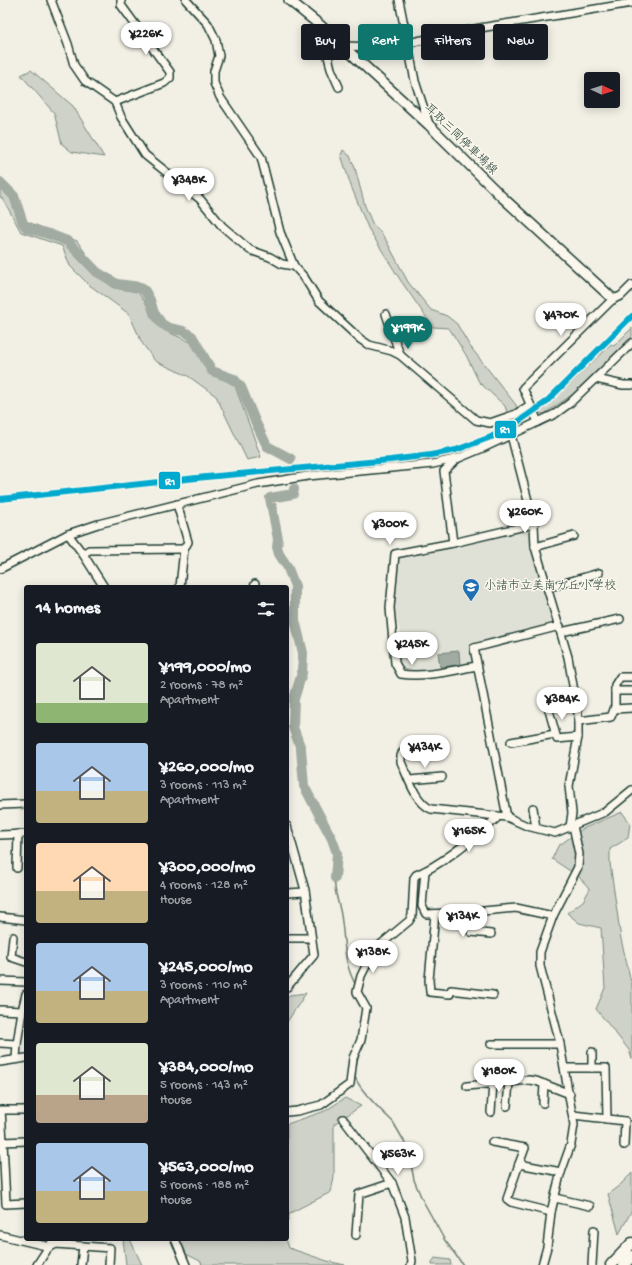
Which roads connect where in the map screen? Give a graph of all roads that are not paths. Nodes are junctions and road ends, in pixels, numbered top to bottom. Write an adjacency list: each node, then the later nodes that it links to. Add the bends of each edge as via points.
1 (51, 0): 15 (street, via 74,65 85,81)
2 (121, 0): 15 (street, via 121,5 170,72 170,78 164,83)
3 (186, 0): 17 (street, via 208,24 216,40 219,56 214,71 214,83 220,97 262,157 280,232)
4 (289, 0): 8 (main road, 耳取三岡停車場線)
5 (399, 0): 9 (street)
6 (605, 3): 7 (street); 10 (street)
7 (632, 3)
8 (319, 24)
9 (404, 24)
10 (413, 42)
11 (350, 53): 16 (main road, 耳取三岡停車場線)
12 (330, 60): 14 (street)
13 (411, 60): 16 (street, via 415,82)
14 (339, 87)
15 (115, 102): 17 (street, via 121,117 145,155 200,199 222,226 250,250 282,264)
16 (429, 125): 19 (main road, 耳取三岡停車場線, via 502,198)
17 (294, 266): 22 (street, via 319,301 360,339 369,345)
18 (632, 285): 19 (street, via 621,296)
19 (612, 299): 25 (street, via 523,388)
20 (386, 314): 22 (street)
21 (632, 343): 23 (street)
22 (400, 355): 25 (street, via 476,420 490,423 516,414)
23 (596, 379): 24 (street); 26 (street, via 570,403)
24 (632, 385)
25 (530, 405): 26 (street)
26 (538, 422): 27 (street)
27 (511, 435): 28 (street); 30 (street)
28 (459, 458): 29 (street, via 434,464 308,476 258,484); 33 (street, via 444,471)
29 (177, 504): 31 (street); 35 (street, via 188,542)
30 (534, 524): 33 (street); 34 (street)
31 (68, 534): 36 (street); 37 (street)
32 (574, 536): 34 (street)
33 (453, 543): 44 (street, via 395,554 390,608 395,663 401,674 408,675)
34 (536, 547): 41 (street)
35 (184, 549): 36 (street, via 89,550); 40 (street)
36 (83, 554): 39 (street)
37 (0, 568)
38 (599, 573): 41 (street)
39 (103, 585)
40 (180, 585)
41 (547, 588): 43 (street)
42 (620, 619): 43 (street)
43 (560, 629): 44 (street, via 474,648); 51 (street, via 568,657)
44 (477, 666): 63 (street)
45 (632, 677): 46 (street, via 620,677 615,684)
46 (615, 691): 47 (street); 50 (street)
47 (632, 691)
48 (547, 703): 52 (street)
49 (632, 708): 50 (street)
50 (614, 709): 51 (street, via 611,716)
51 (578, 721): 53 (street)
52 (555, 734): 53 (street, via 557,739); 54 (street)
53 (578, 737): 64 (street, via 569,786)
54 (511, 742)
55 (426, 752): 57 (street, via 402,753 401,762)
56 (442, 777): 57 (street)
57 (410, 780): 62 (street, via 418,799 431,809)
58 (632, 790): 64 (street, via 605,812)
59 (24, 804): 60 (street)
60 (0, 805)
61 (533, 808): 65 (street)
62 (497, 816): 63 (street); 71 (street, via 466,843)
63 (506, 817): 65 (street)
64 (572, 827): 65 (street, via 555,833); 76 (street, via 579,854 578,867)
65 (536, 828)
66 (289, 833): 72 (street)
67 (18, 834): 68 (street); 69 (street); 70 (street)
68 (24, 834)
69 (0, 835)
70 (17, 868)
71 (425, 871): 75 (street, via 422,906 426,914); 109 (street, via 414,878 412,916 409,921 374,950 362,976 357,992 366,1008 361,1040 353,1058 350,1084 322,1106)
72 (305, 892): 73 (street); 82 (street)
73 (289, 893)
74 (473, 912): 75 (street); 76 (street, via 516,908); 79 (street, via 471,932)
75 (435, 914): 87 (street, via 430,992 450,994 451,990)
76 (553, 916): 94 (street, via 540,952 540,966)
77 (0, 917): 78 (street)
78 (24, 920)
79 (491, 934)
80 (13, 937): 83 (street, via 11,958)
81 (289, 938): 82 (street)
82 (311, 938): 86 (street, via 314,955)
83 (24, 961)
84 (0, 981): 85 (street)
85 (24, 982)
86 (289, 985)
87 (493, 996)
88 (24, 1002): 90 (street)
89 (0, 1010): 90 (street)
90 (22, 1011): 92 (street)
91 (0, 1043): 92 (street)
92 (17, 1044): 97 (street)
93 (491, 1044): 94 (street)
94 (560, 1044): 99 (street)
95 (592, 1052): 100 (street)
96 (24, 1058): 97 (street)
97 (16, 1059): 98 (street)
98 (0, 1062)
99 (565, 1068): 100 (street); 105 (street)
100 (592, 1068): 113 (street, via 606,1068)
101 (509, 1082): 102 (street); 103 (street, via 529,1080); 107 (street)
102 (493, 1083): 104 (street); 110 (street)
103 (544, 1084): 105 (street); 106 (street)
104 (468, 1086)
105 (570, 1094): 111 (street)
106 (543, 1103)
107 (508, 1106)
108 (24, 1110): 115 (street, via 1,1110)
109 (289, 1112)
110 (491, 1112)
111 (573, 1115): 113 (street); 119 (street, via 573,1134)
112 (343, 1118): 120 (street)
113 (607, 1119): 117 (street, via 625,1121)
114 (24, 1141): 115 (street)
115 (3, 1142): 123 (street)
116 (492, 1142): 118 (street, via 525,1148)
117 (624, 1145)
118 (519, 1164): 119 (street); 125 (street, via 507,1199)
119 (561, 1172): 121 (street)
120 (392, 1183): 128 (street, via 359,1194); 141 (street, via 405,1217)
121 (555, 1198): 124 (street); 125 (street)
122 (24, 1203): 123 (street)
123 (3, 1204)
124 (590, 1206)
125 (551, 1212): 142 (street)
126 (594, 1230): 143 (street)
127 (0, 1235): 129 (street)
128 (356, 1235)
129 (24, 1241)
130 (25, 1241): 135 (street)
131 (53, 1241): 135 (street)
132 (176, 1241): 140 (street)
133 (632, 1243): 144 (highway)
134 (83, 1246): 135 (street, via 56,1244); 138 (street); 139 (street, via 110,1248)
135 (50, 1247): 137 (street)
136 (632, 1256): 145 (highway)
137 (37, 1265)
138 (81, 1265)
139 (109, 1265)
140 (186, 1265)
141 (411, 1265)
142 (542, 1265)
143 (592, 1265)
144 (611, 1265)
145 (624, 1265)

